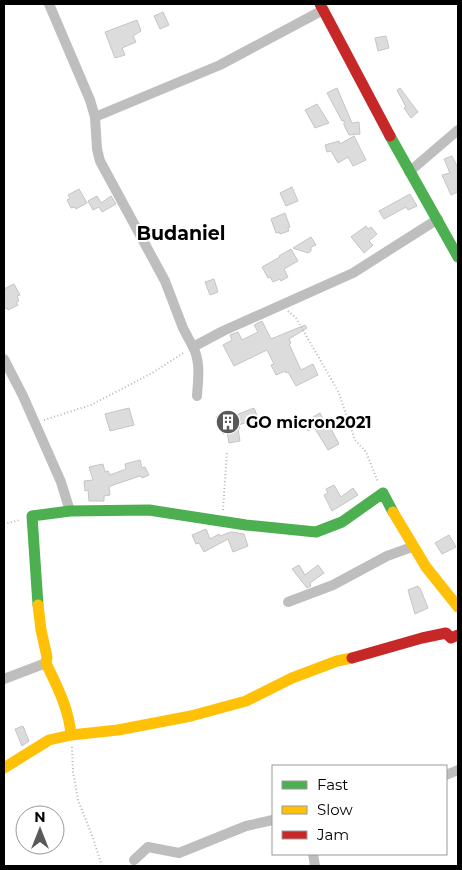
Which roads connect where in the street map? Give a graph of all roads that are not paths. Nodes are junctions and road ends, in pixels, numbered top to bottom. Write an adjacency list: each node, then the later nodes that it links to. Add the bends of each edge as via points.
1 (49, 4): 3 (street)
2 (322, 7): 3 (street, via 220,65); 5 (street)
3 (95, 117): 8 (street, via 100,161 165,281)
4 (458, 130): 5 (street)
5 (409, 172): 6 (street)
6 (438, 219): 7 (street); 8 (street, via 353,273)
7 (458, 257)
8 (193, 347): 10 (street, via 198,366)
9 (4, 359): 11 (street, via 61,482)
10 (197, 396)
11 (70, 512): 12 (street, via 149,510 316,532 332,527 383,493); 16 (street, via 32,516)
12 (412, 547): 13 (street, via 369,564 333,585); 14 (street, via 428,572)
13 (288, 602)
14 (458, 607)
15 (458, 635): 18 (street, via 451,638 446,633 430,636 337,661 292,678 246,701 191,716 127,729)
16 (46, 663): 17 (street); 18 (street, via 62,697)
17 (4, 679)
18 (71, 735): 19 (street, via 49,740)
19 (4, 768)
20 (272, 820): 21 (street, via 246,826 179,853 148,847)
21 (134, 860)

